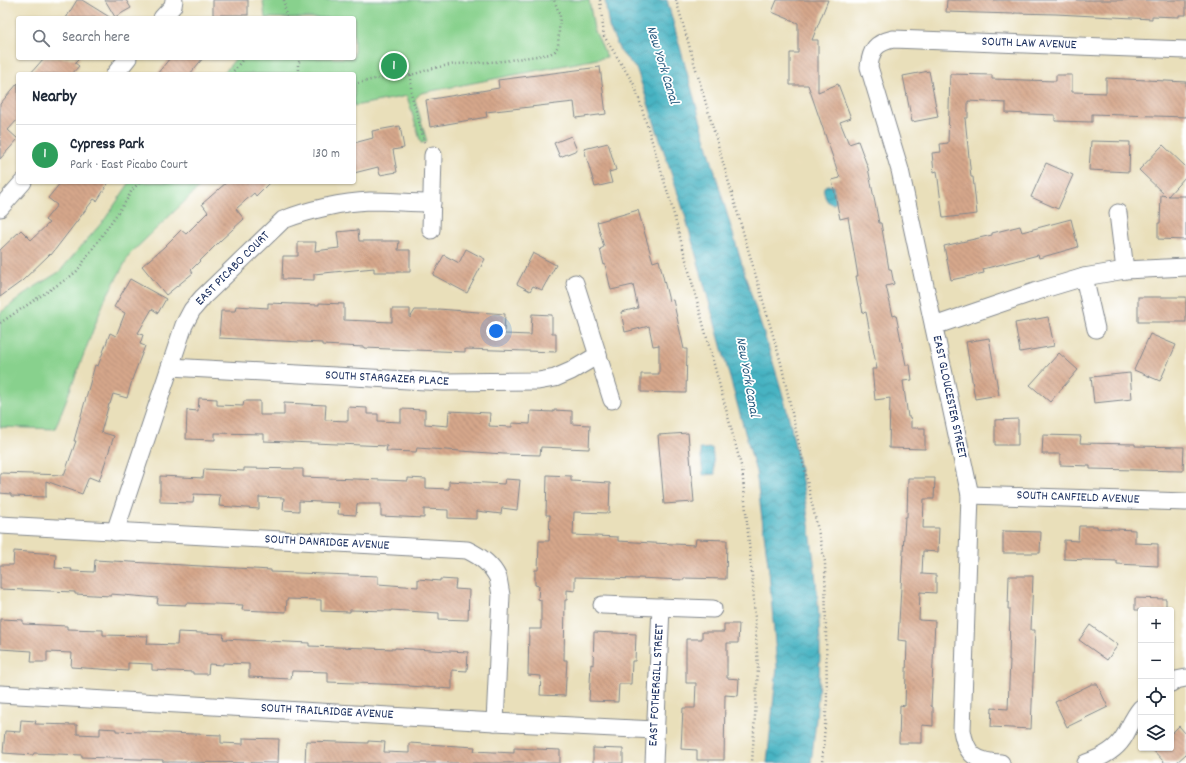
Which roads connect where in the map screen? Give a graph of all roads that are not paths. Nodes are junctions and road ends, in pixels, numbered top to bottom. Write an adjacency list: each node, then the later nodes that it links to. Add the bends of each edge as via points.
1 (174, 0): 2 (street, via 173,6)
2 (164, 16)
3 (875, 47): 4 (street, SOUTH LAW AVENUE, via 893,39); 17 (street, EAST GLOUCESTER STREET, via 870,56 869,67 900,170)
4 (1186, 50)
5 (126, 60): 6 (street)
6 (116, 72)
7 (429, 149): 9 (street)
8 (21, 184): 10 (street)
9 (432, 203): 12 (street); 20 (street, EAST PICABO COURT, via 354,202 299,213 283,220 192,310 184,325)
10 (0, 208)
11 (1118, 213): 14 (street)
12 (431, 230)
13 (1186, 267): 14 (street)
14 (1125, 270): 15 (street)
15 (1084, 277): 17 (street); 18 (street)
16 (575, 283): 19 (street)
17 (934, 326): 22 (street, EAST GLOUCESTER STREET)
18 (1096, 329)
19 (598, 355): 20 (street, SOUTH STARGAZER PLACE, via 555,378 538,381 444,382); 21 (street)
20 (170, 367): 25 (street, EAST PICABO COURT)
21 (612, 400)
22 (970, 495): 23 (street, SOUTH CANFIELD AVENUE); 36 (street, EAST GLOUCESTER STREET, via 962,730 964,743 971,753 979,759)
23 (1186, 502)
24 (0, 525): 25 (street, SOUTH DANRIDGE AVENUE)
25 (115, 532): 33 (street, SOUTH DANRIDGE AVENUE, via 467,550 480,556 497,578 501,595)
26 (602, 605): 27 (street)
27 (661, 607): 28 (street); 34 (street, EAST FOTHERGILL STREET)
28 (713, 609)
29 (1186, 678): 30 (street)
30 (1174, 681)
31 (0, 694): 33 (street, SOUTH TRAILRIDGE AVENUE)
32 (1138, 712): 37 (street, via 1115,749)
33 (495, 722): 34 (street, SOUTH TRAILRIDGE AVENUE)
34 (655, 730): 35 (street, EAST FOTHERGILL STREET)
35 (654, 763)
36 (1001, 763)
37 (1086, 763)

